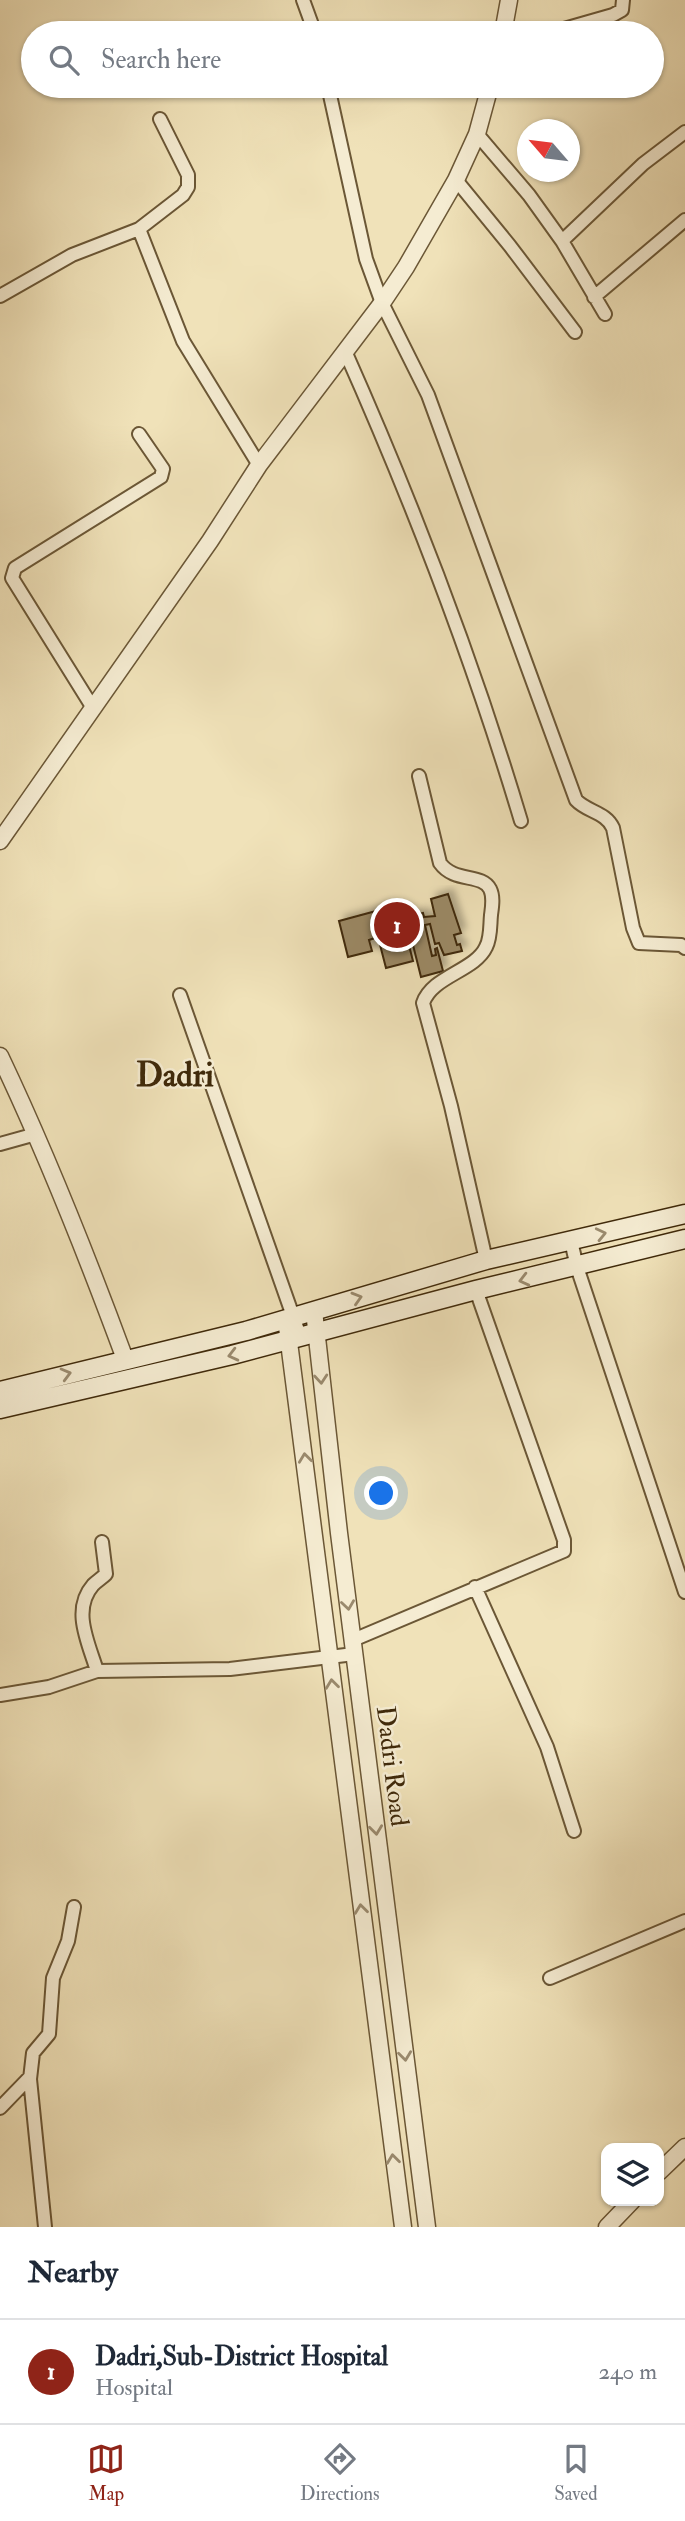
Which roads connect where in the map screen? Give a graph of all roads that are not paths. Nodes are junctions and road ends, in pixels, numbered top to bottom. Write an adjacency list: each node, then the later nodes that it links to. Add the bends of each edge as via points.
1 (303, 0): 4 (street)
2 (509, 0): 5 (street)
3 (623, 0): 6 (street, via 622,9)
4 (311, 21)
5 (505, 21)
6 (592, 21)
7 (331, 98): 18 (street, via 366,258)
8 (487, 98): 11 (street)
9 (160, 119): 14 (street, via 188,175 188,187)
10 (685, 131): 15 (street)
11 (477, 134): 12 (street); 15 (street)
12 (456, 180): 18 (street); 20 (street)
13 (685, 220): 17 (street)
14 (139, 229): 16 (street, via 72,255); 23 (street, via 183,341)
15 (562, 241): 17 (street)
16 (0, 296)
17 (594, 297): 19 (street)
18 (382, 303): 21 (street); 28 (street, via 428,395 576,800 610,821 613,828 636,938 639,943)
19 (605, 314)
20 (575, 331)
21 (345, 351): 23 (street); 26 (street, via 441,582)
22 (139, 434): 24 (street, via 163,469 161,477 12,573)
23 (259, 465): 24 (street)
24 (93, 708): 27 (street)
25 (419, 776): 36 (street, via 440,863 452,875 487,884 493,899 486,948 428,991 423,1003)
26 (521, 821)
27 (0, 841)
28 (684, 945)
29 (180, 995): 40 (street)
30 (0, 1056): 31 (street)
31 (36, 1134): 32 (street); 42 (street)
32 (0, 1144)
33 (685, 1214): 35 (main road, one-way to 33)
34 (685, 1239): 37 (main road)
35 (571, 1241): 36 (main road); 37 (street)
36 (486, 1259): 39 (main road, one-way to 36)
37 (577, 1267): 38 (main road, one-way to 38); 47 (street)
38 (476, 1290): 41 (main road); 46 (street, via 566,1546 559,1554)
39 (314, 1311): 40 (main road); 41 (street, Dadri Road)
40 (290, 1318): 41 (street, Dadri Road); 42 (main road)
41 (302, 1336): 44 (main road, one-way to 44); 48 (street, Dadri Road, one-way to 48, via 324,1411); 49 (street, Dadri Road, one-way to 41)
42 (125, 1359): 43 (main road, one-way to 42)
43 (0, 1391)
44 (0, 1409)
45 (102, 1542): 50 (street, via 106,1574 88,1592 82,1612)
46 (475, 1587): 48 (street); 52 (street, via 547,1746)
47 (685, 1592)
48 (354, 1647): 49 (street); 55 (street, Dadri Road, one-way to 55)
49 (329, 1658): 50 (street, via 230,1669); 56 (street, Dadri Road, one-way to 49)
50 (97, 1671): 51 (street, via 39,1690)
51 (0, 1695)
52 (574, 1830)
53 (74, 1907): 58 (street, via 68,1941 53,1978 49,2034 33,2053)
54 (685, 1922): 57 (street)
55 (392, 1949): 56 (street); 63 (street, Dadri Road, one-way to 63)
56 (366, 1952): 65 (street, Dadri Road, one-way to 56)
57 (550, 1978)
58 (30, 2077): 59 (street); 64 (street)
59 (0, 2108)
60 (685, 2147): 61 (street)
61 (664, 2167)
62 (627, 2206): 66 (street)
63 (423, 2226)
64 (45, 2227)
65 (403, 2227)
66 (607, 2227)

